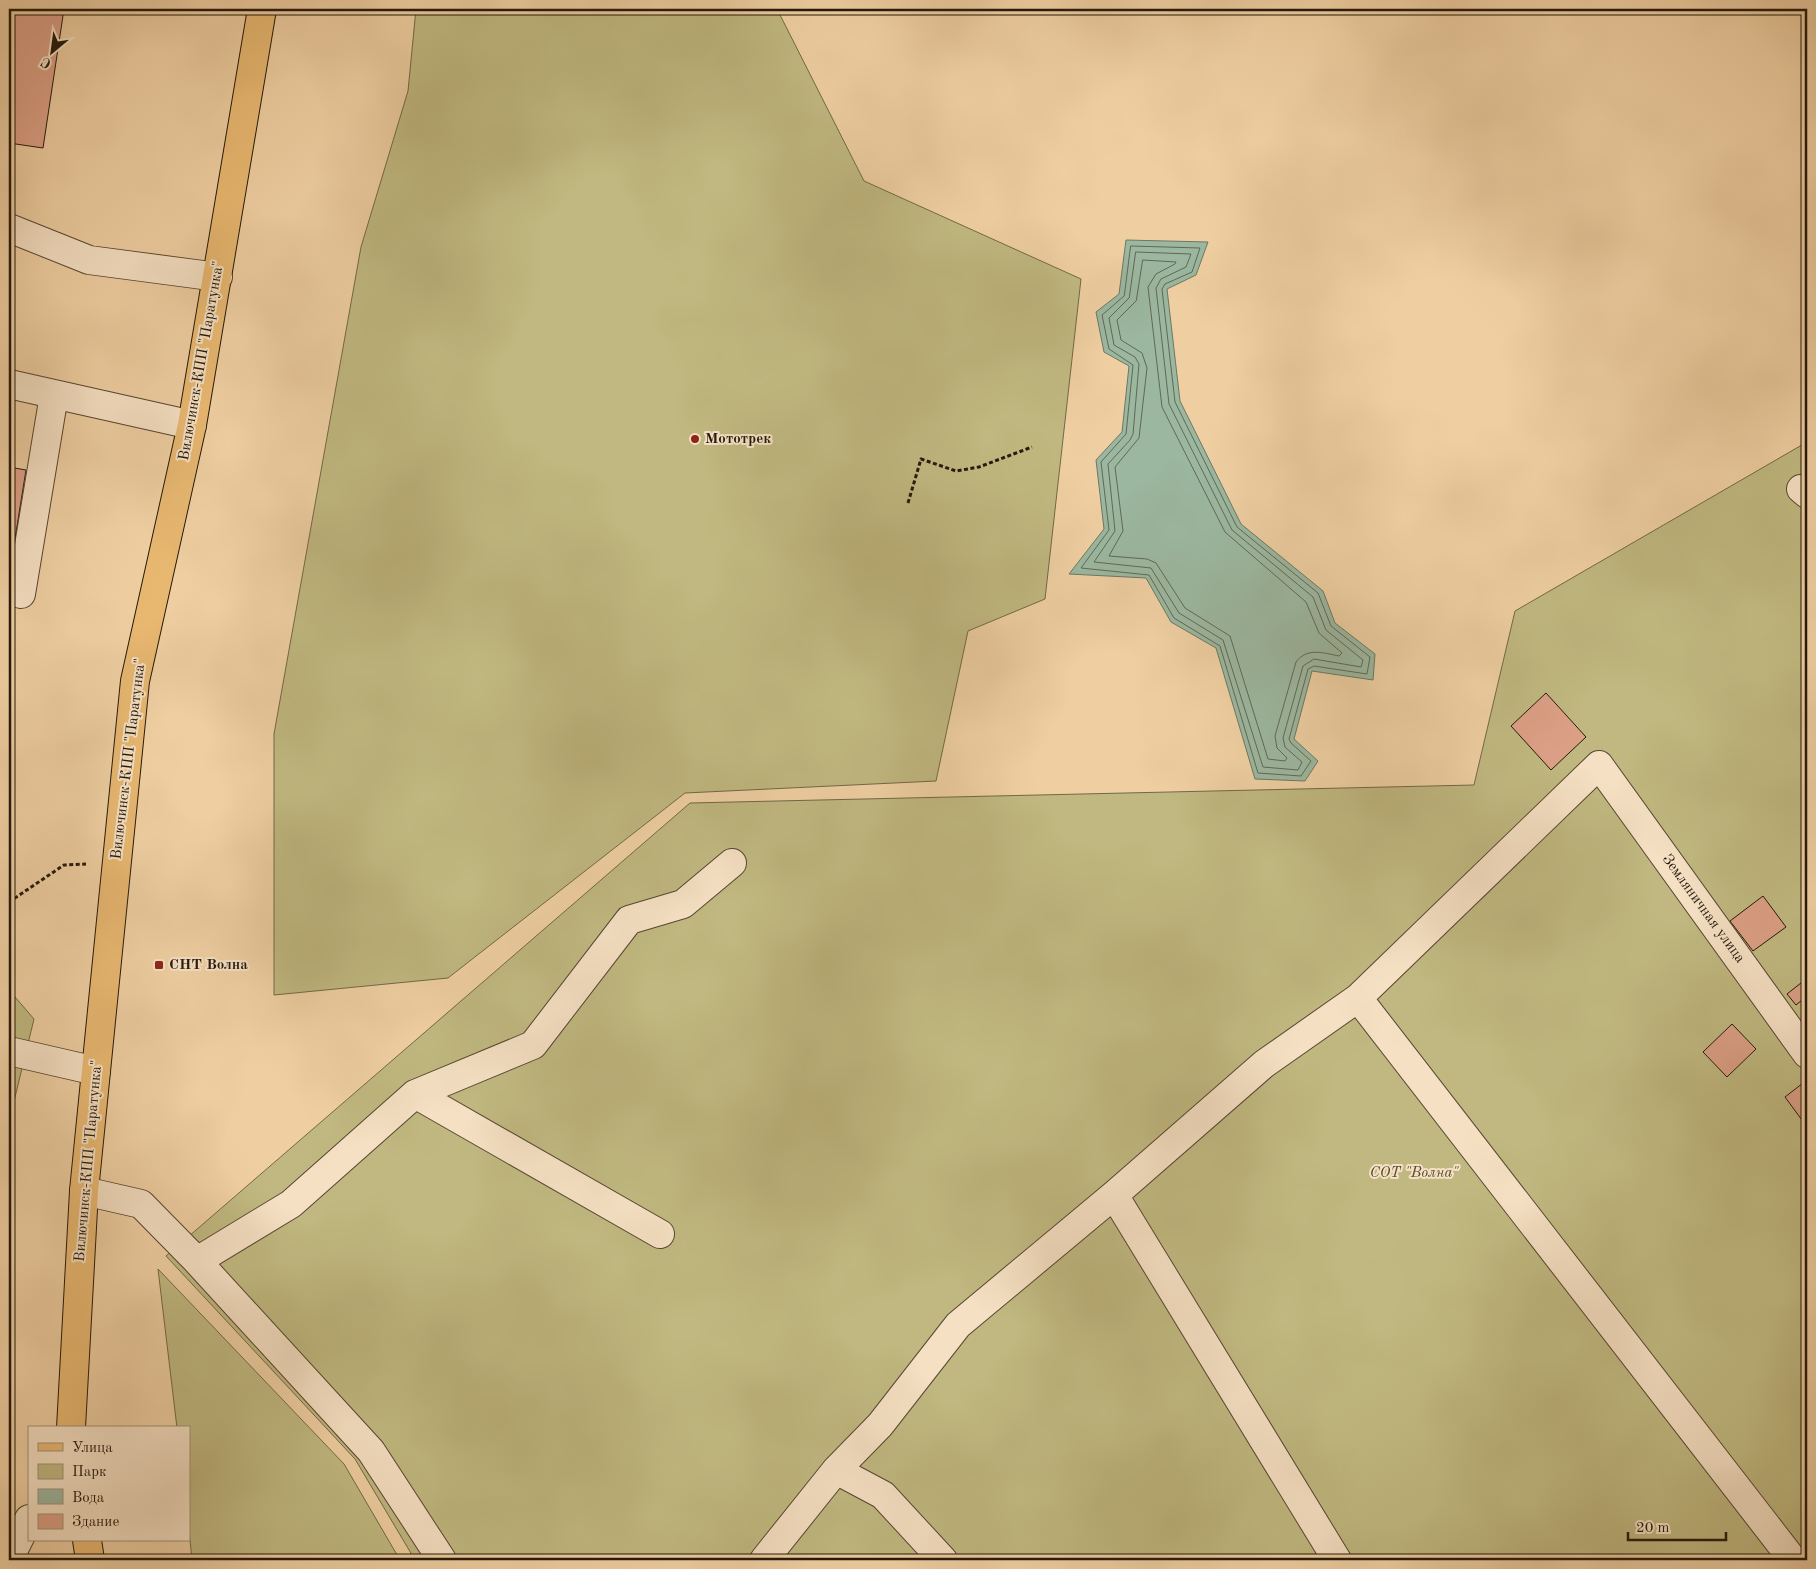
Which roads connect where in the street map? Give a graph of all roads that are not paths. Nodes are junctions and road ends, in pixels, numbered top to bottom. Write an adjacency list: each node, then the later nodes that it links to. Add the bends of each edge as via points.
1 (262, 9): 3 (main road, Вилючинск-КПП "Паратунка")
2 (9, 228): 3 (street, via 89,260)
3 (218, 277): 6 (main road, Вилючинск-КПП "Паратунка")
4 (9, 384): 5 (street)
5 (54, 395): 6 (street); 7 (street)
6 (192, 425): 12 (main road, Вилючинск-КПП "Паратунка", via 135,681)
7 (21, 594)
8 (732, 863): 13 (street, via 683,904 629,920 533,1046)
9 (1358, 998): 11 (street, Земляничная улица, via 1600,765); 15 (street, via 1264,1064); 28 (street)
10 (9, 1051): 12 (street)
11 (1807, 1054)
12 (96, 1071): 14 (main road, Вилючинск-КПП "Паратунка")
13 (415, 1094): 16 (street); 17 (street, via 291,1204)
14 (84, 1190): 17 (street, via 141,1204); 18 (main road, Вилючинск-КПП "Паратунка")
15 (1114, 1195): 19 (street, via 958,1325 880,1425); 27 (street)
16 (660, 1234)
17 (197, 1261): 24 (street, via 371,1451)
18 (71, 1426)
19 (836, 1470): 25 (street); 26 (street, via 883,1495)
20 (28, 1521): 22 (street)
21 (87, 1542): 23 (main road)
22 (9, 1559)
23 (90, 1560)
24 (442, 1560)
25 (764, 1560)
26 (943, 1560)
27 (1337, 1560)
28 (1793, 1560)

